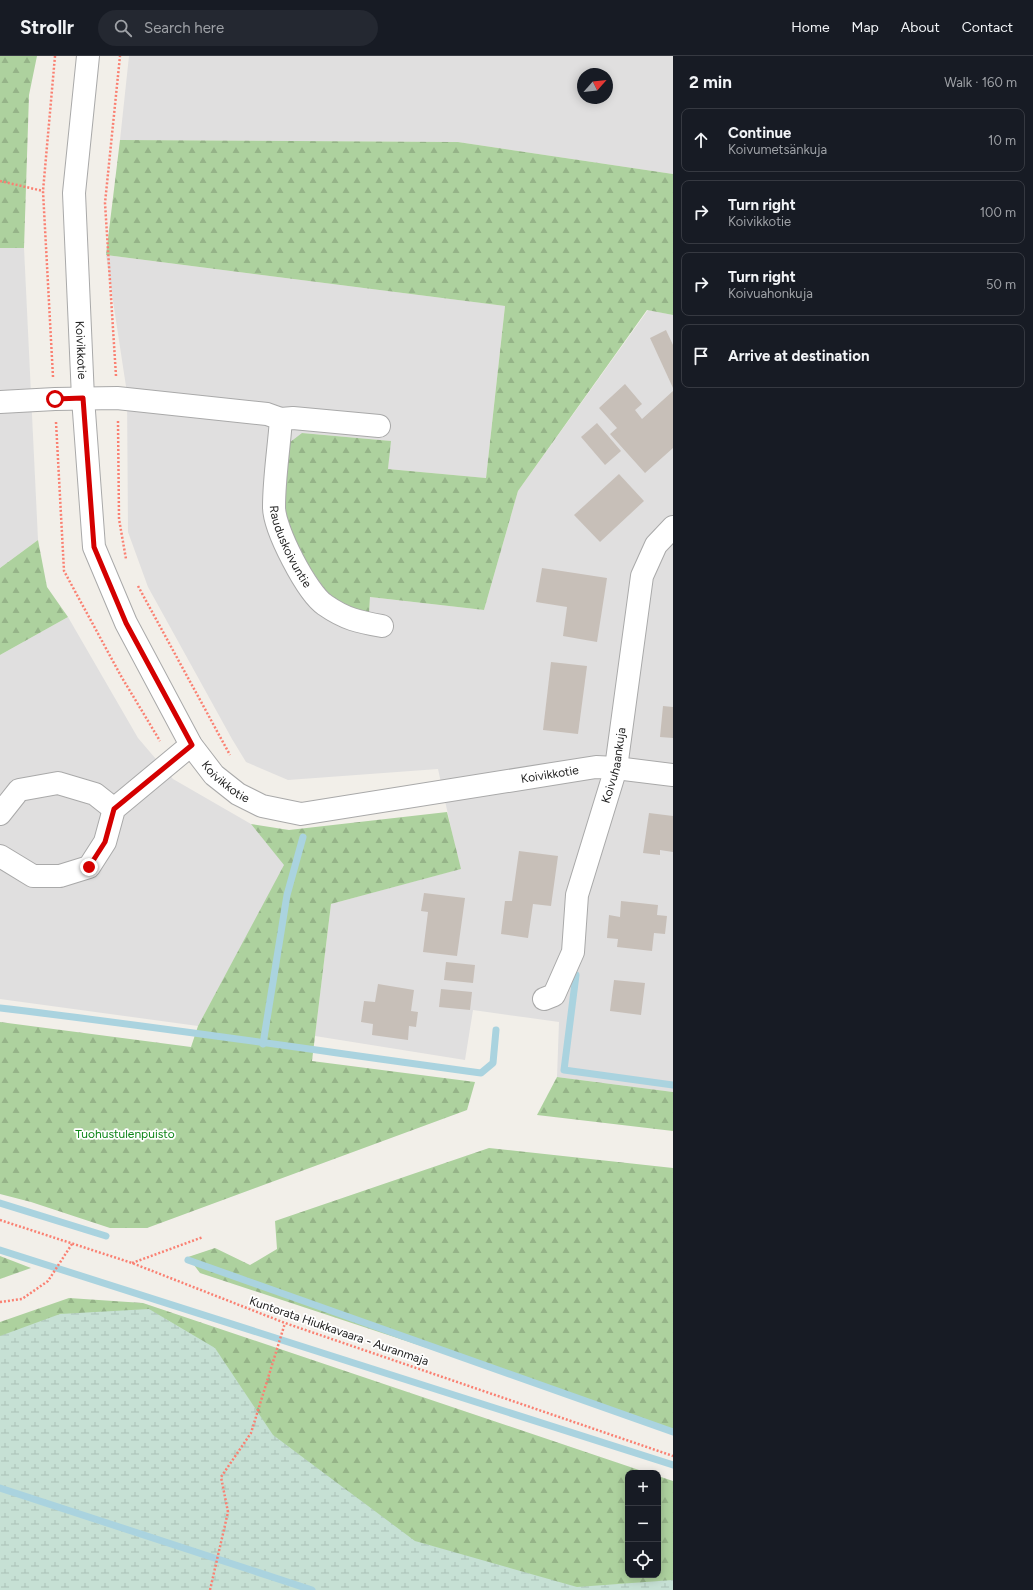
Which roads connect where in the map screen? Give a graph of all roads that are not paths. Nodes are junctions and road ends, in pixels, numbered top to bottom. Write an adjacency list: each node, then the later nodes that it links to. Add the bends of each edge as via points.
1 (88, 56): 2 (street, Koivikkotie, via 74,193)
2 (83, 398): 3 (street); 4 (street, via 117,398 267,414); 8 (street, Koivikkotie, via 94,547 126,623)
3 (0, 402)
4 (281, 419): 5 (street); 7 (street, Rauduskoivuntie, via 274,508 284,541 301,575 324,605 353,621)
5 (379, 426)
6 (673, 527): 9 (street, Koivuhaankuja, via 656,545 642,576)
7 (382, 626)
8 (192, 745): 9 (street, Koivikkotie, via 214,775 238,794 262,806 301,814 596,767); 11 (street)
9 (616, 768): 10 (street, Koivikkotie); 14 (street, Koivuhaankuja, via 577,895 573,952 554,995)
10 (673, 775)
11 (114, 809): 12 (street, via 95,794 58,783 19,790); 13 (street, via 105,842 89,867 60,876 33,876)
12 (0, 814)
13 (0, 856)
14 (544, 999)

